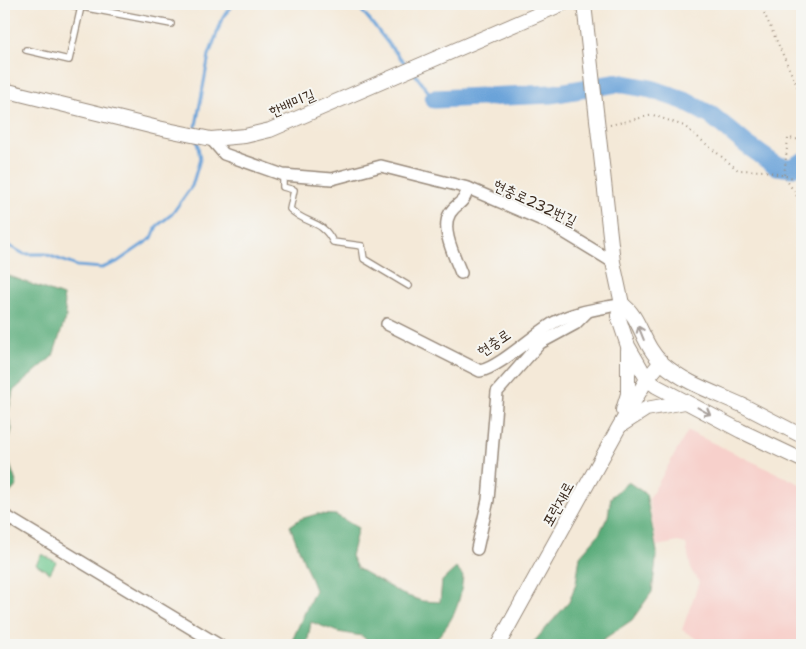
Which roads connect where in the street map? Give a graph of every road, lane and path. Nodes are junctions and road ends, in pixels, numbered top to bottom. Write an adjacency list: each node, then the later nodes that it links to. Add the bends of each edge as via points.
1 (66, 4): 7 (lane)
2 (421, 4): 3 (lane)
3 (454, 4)
4 (562, 4): 13 (street, 한배미길, via 270,130 245,136)
5 (584, 4): 12 (street)
6 (760, 4): 11 (path)
7 (81, 7): 8 (lane); 9 (lane, via 69,60)
8 (171, 24)
9 (26, 50)
10 (4, 90): 13 (street, 한배미길)
11 (802, 97)
12 (598, 124): 16 (path, via 653,115 684,126 738,170 765,171); 20 (street)
13 (208, 138): 15 (street, 현충로232번길, via 224,154)
14 (802, 140): 16 (path, via 788,138)
15 (283, 175): 18 (street, 현충로232번길, via 332,179 381,166); 22 (lane, via 283,187 294,190 290,209 300,219 318,224 333,242 362,246 364,259)
16 (784, 176): 17 (path); 19 (path)
17 (802, 180)
18 (468, 188): 20 (street, 현충로232번길, via 549,223); 21 (street, via 464,201 450,214 446,230)
19 (802, 204)
20 (613, 262): 23 (street)
21 (461, 273)
22 (409, 286)
23 (622, 304): 24 (street, 현충로); 26 (street, via 618,316); 27 (street, one-way to 23, via 644,341 632,310)
24 (588, 311): 25 (street, 현충로, via 574,312 554,323 490,369 480,371); 34 (street, via 575,324 540,343 497,392 488,500)
25 (387, 324)
26 (628, 346): 28 (street); 30 (street, via 628,394)
27 (661, 362): 28 (street, 포란재로); 31 (street, via 694,385)
28 (647, 379): 29 (street); 30 (street, 포란재로)
29 (685, 402): 30 (street, via 646,409); 32 (street, one-way to 32)
30 (619, 427): 36 (street, 포란재로)
31 (802, 436)
32 (802, 460)
33 (4, 527): 35 (street, via 7,517)
34 (477, 549)
35 (219, 645)
36 (498, 645)

